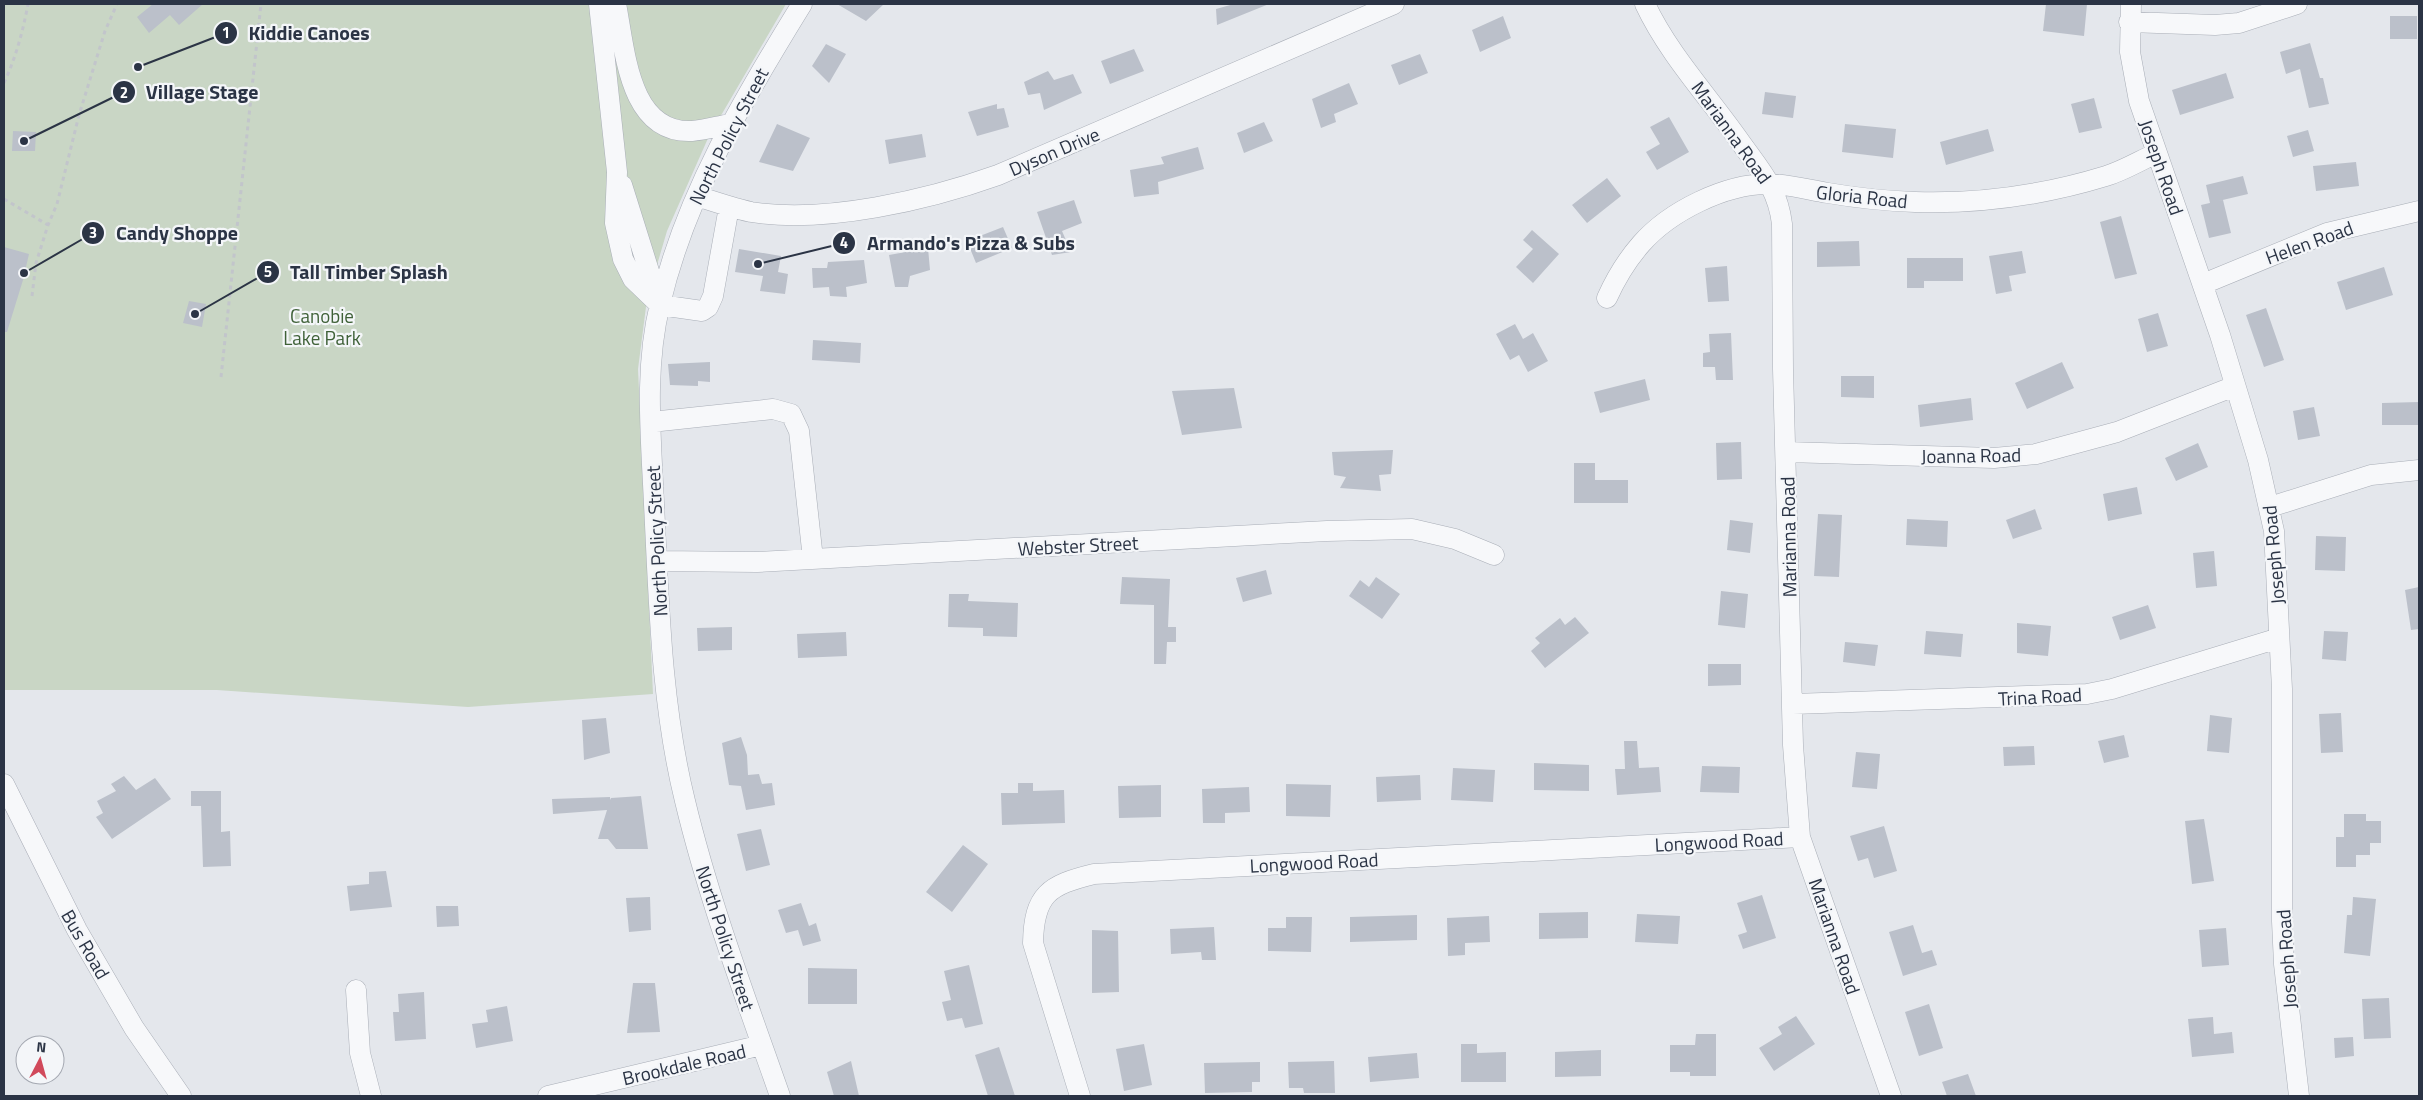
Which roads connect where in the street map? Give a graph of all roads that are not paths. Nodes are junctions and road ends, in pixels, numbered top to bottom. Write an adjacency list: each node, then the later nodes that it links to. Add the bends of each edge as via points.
1 (601, 4): 7 (street, via 636,95 650,114 669,126 692,131); 15 (street, via 617,172)
2 (802, 4): 7 (street, North Policy Street)
3 (1394, 4): 11 (street, Dyson Drive, via 969,185 911,201 814,214)
4 (1645, 4): 9 (street, Marianna Road, via 1681,63)
5 (2297, 4): 6 (street, via 2240,23 2215,26)
6 (2130, 13): 8 (street, Joseph Road, via 2133,77)
7 (730, 124): 10 (street, North Policy Street)
8 (2157, 153): 9 (street, Gloria Road, via 2107,176 2022,196 1979,201 1915,202 1852,197); 13 (street, Joseph Road)
9 (1771, 184): 14 (street, Gloria Road, via 1725,190 1678,215 1642,242); 18 (street, Marianna Road, via 1780,204 1782,224)
10 (697, 196): 11 (street, Dyson Drive); 15 (street, North Policy Street, via 674,254)
11 (730, 207): 15 (street, via 713,296 708,306 702,310)
12 (2419, 211): 13 (street, Helen Road, via 2327,233)
13 (2203, 284): 16 (street, Joseph Road)
14 (1606, 298)
15 (660, 305): 17 (street, North Policy Street, via 651,356)
16 (2235, 386): 18 (street, Joanna Road, via 2117,432 2036,454 1994,458); 20 (street, Joseph Road)
17 (650, 422): 22 (street, via 772,409 791,414 799,431); 23 (street, North Policy Street)
18 (1786, 452): 25 (street, Marianna Road)
19 (2419, 470): 20 (street, via 2371,475)
20 (2270, 507): 24 (street, Joseph Road)
21 (1494, 555): 22 (street, Webster Street, via 1455,539 1412,529)
22 (813, 559): 23 (street, Webster Street, via 720,563)
23 (657, 561): 29 (street, North Policy Street, via 660,632 684,799 706,882)
24 (2279, 638): 25 (street, Trina Road, via 2087,694); 36 (street, Joseph Road, via 2283,732 2282,922)
25 (1793, 704): 27 (street, Marianna Road)
26 (4, 784): 30 (street, Bus Road, via 77,930 134,1028)
27 (1800, 837): 34 (street, Longwood Road, via 1094,874 1072,879 1054,886 1040,902 1033,922 1033,943); 35 (street, Marianna Road)
28 (356, 990): 31 (street, via 360,1053)
29 (762, 1045): 32 (street, Brookdale Road); 33 (street, North Policy Street)
30 (181, 1096)
31 (371, 1096)
32 (548, 1096)
33 (780, 1096)
34 (1080, 1096)
35 (1892, 1096)
36 (2299, 1096)

